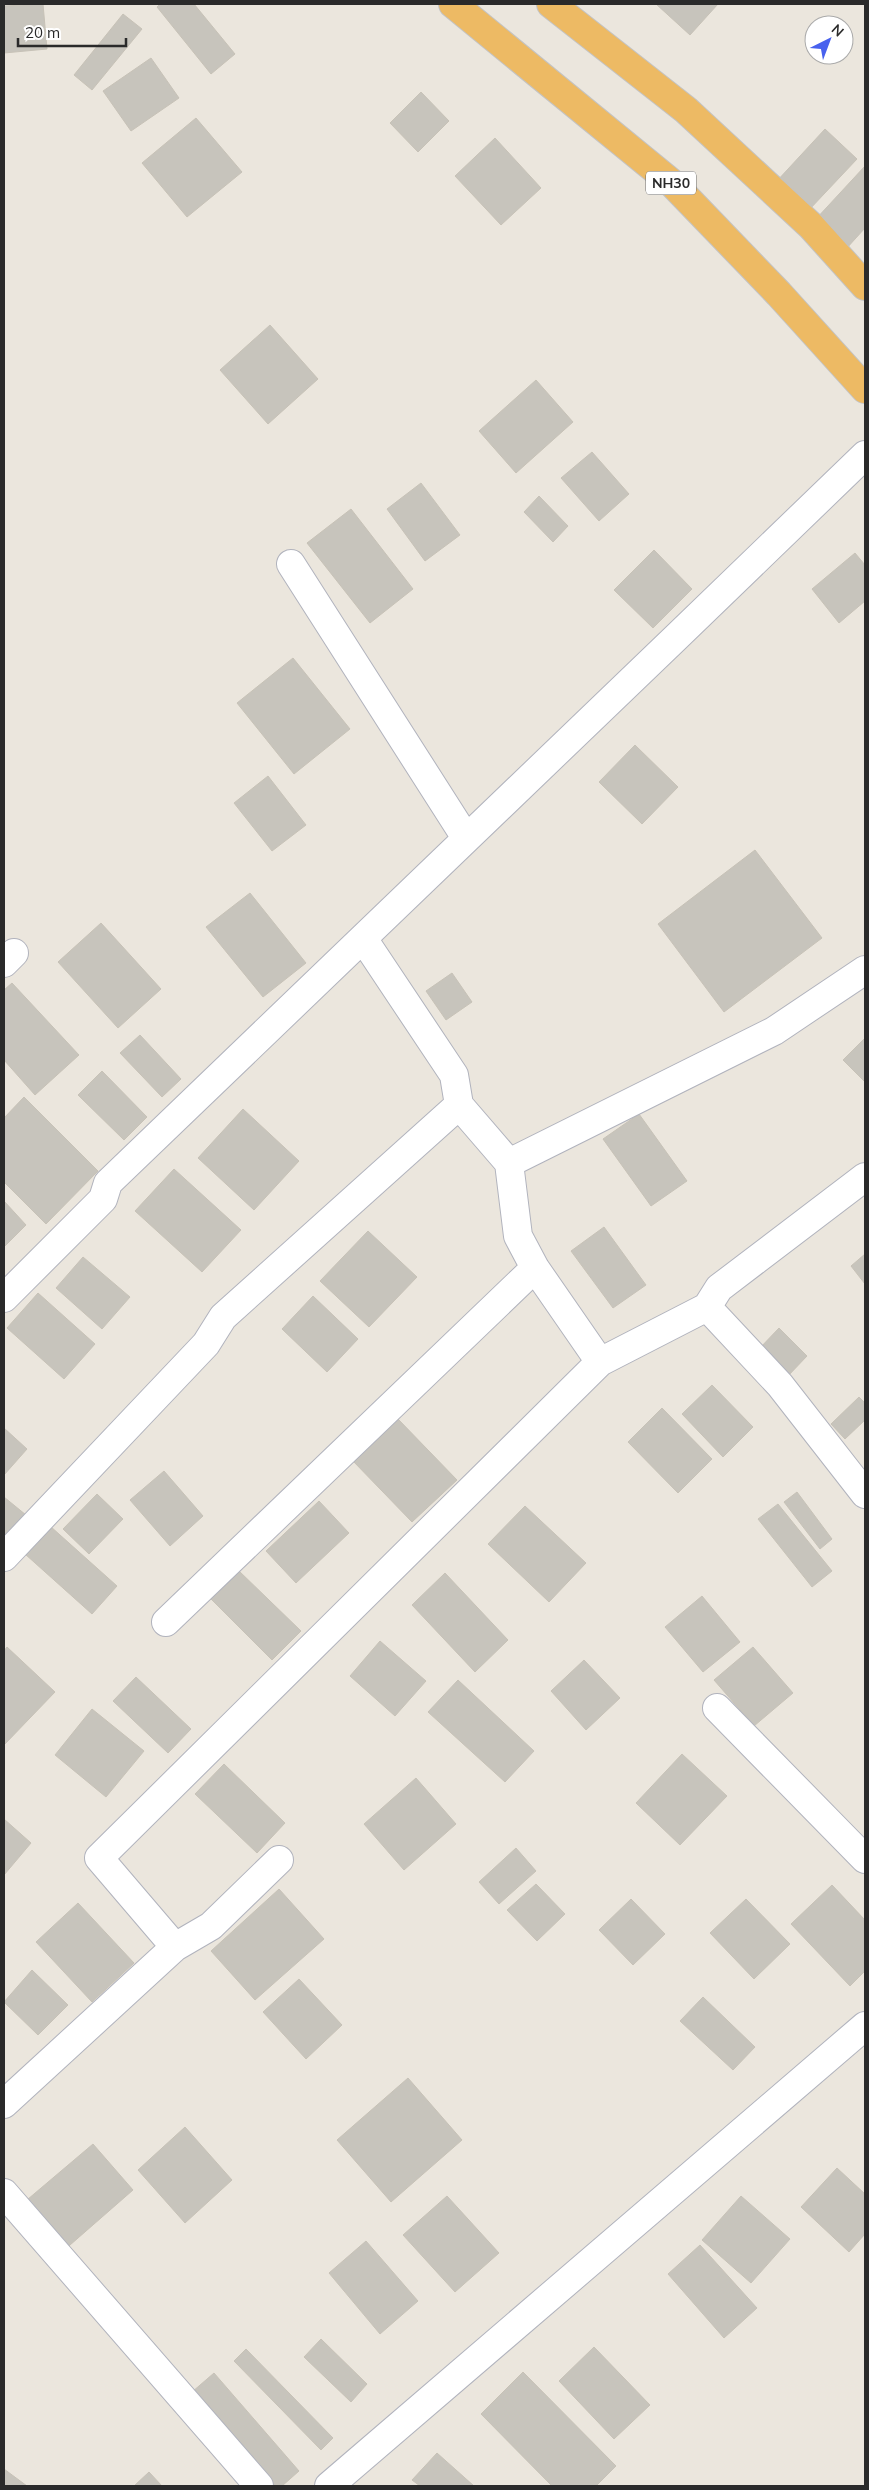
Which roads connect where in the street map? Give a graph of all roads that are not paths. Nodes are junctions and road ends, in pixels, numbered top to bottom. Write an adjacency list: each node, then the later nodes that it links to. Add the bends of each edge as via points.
1 (453, 4): 4 (highway, NH30, via 673,184)
2 (551, 4): 3 (highway, via 686,110 811,226)
3 (865, 286)
4 (865, 389)
5 (865, 455): 7 (street)
6 (291, 564): 7 (street)
7 (466, 838): 8 (street)
8 (364, 940): 10 (street, via 454,1075); 14 (street, via 108,1183 103,1199)
9 (865, 970): 11 (street, via 774,1031)
10 (460, 1105): 11 (street); 18 (street, via 223,1317 206,1344)
11 (509, 1163): 13 (street, via 518,1236)
12 (865, 1177): 15 (street, via 718,1288)
13 (535, 1268): 16 (street); 19 (street)
14 (4, 1298)
15 (707, 1307): 16 (street); 17 (street, via 780,1385)
16 (600, 1362): 23 (street, via 99,1858)
17 (865, 1494)
18 (4, 1557)
19 (166, 1622)
20 (717, 1708): 21 (street)
21 (865, 1859)
22 (279, 1860): 23 (street, via 210,1926)
23 (175, 1947): 25 (street)
24 (865, 2026): 28 (street)
25 (4, 2104)
26 (4, 2193): 27 (street)
27 (259, 2486)
28 (330, 2486)

